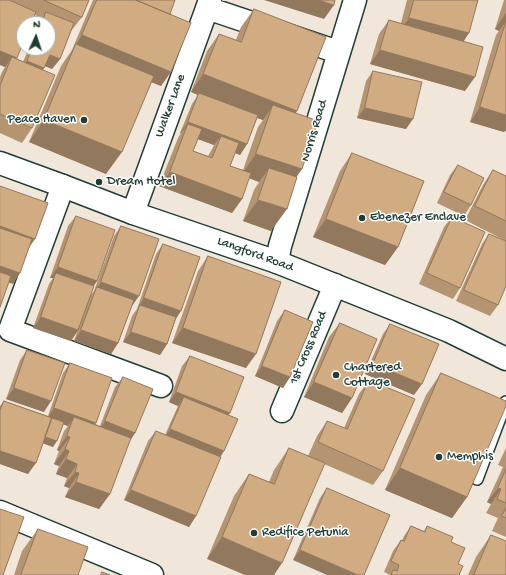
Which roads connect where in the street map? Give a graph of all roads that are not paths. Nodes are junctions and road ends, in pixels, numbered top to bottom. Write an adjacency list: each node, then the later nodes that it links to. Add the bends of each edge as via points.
1 (355, 0): 3 (street, Norris Road)
2 (208, 4): 3 (street); 6 (street, Walker Lane)
3 (338, 52): 7 (street, Norris Road)
4 (0, 163): 5 (street, Langford Road)
5 (63, 186): 6 (street, Langford Road); 10 (street, via 10,330)
6 (133, 213): 7 (street, Langford Road)
7 (277, 262): 8 (street, Langford Road)
8 (335, 285): 9 (street, Langford Road, via 449,331); 12 (street, 1st Cross Road)
9 (506, 359)
10 (161, 386)
11 (506, 402): 13 (lane)
12 (282, 411)
13 (477, 479)
14 (0, 512): 15 (street)
15 (152, 575)

